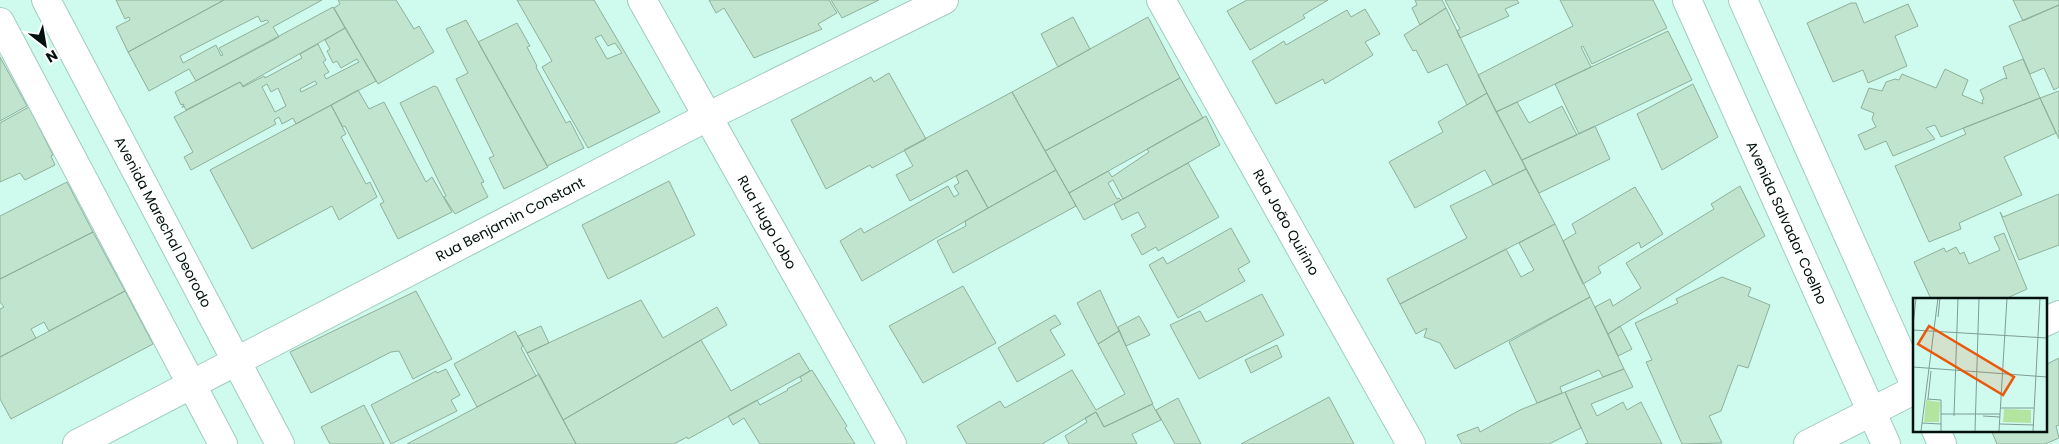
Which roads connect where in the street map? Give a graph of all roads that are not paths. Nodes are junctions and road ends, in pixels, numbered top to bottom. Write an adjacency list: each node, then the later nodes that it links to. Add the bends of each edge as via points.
1 (46, 0): 11 (street, Avenida Marechal Deorodo)
2 (642, 0): 8 (street, Rua Hugo Lobo)
3 (944, 0): 8 (street, Rua Benjamin Constant)
4 (1161, 0): 21 (street, Rua João Quirino)
5 (1687, 0): 15 (street, Avenida Salvador Coelho)
6 (1743, 0): 12 (street)
7 (0, 22): 13 (street)
8 (708, 117): 11 (street, Rua Benjamin Constant); 20 (street, Rua Hugo Lobo)
9 (2059, 315): 10 (street)
10 (2046, 322)
11 (236, 361): 13 (street, Rua Benjamin Constant); 19 (street, Avenida Marechal Deorodo)
12 (1913, 380)
13 (191, 384): 17 (street, Rua Benjamin Constant); 18 (street)
14 (1913, 390): 15 (street)
15 (1871, 411): 22 (street); 23 (street, Avenida Salvador Coelho)
16 (1937, 432): 24 (street)
17 (77, 444)
18 (223, 444)
19 (280, 444)
20 (892, 444)
21 (1411, 444)
22 (1808, 444)
23 (1886, 444)
24 (1942, 444)

